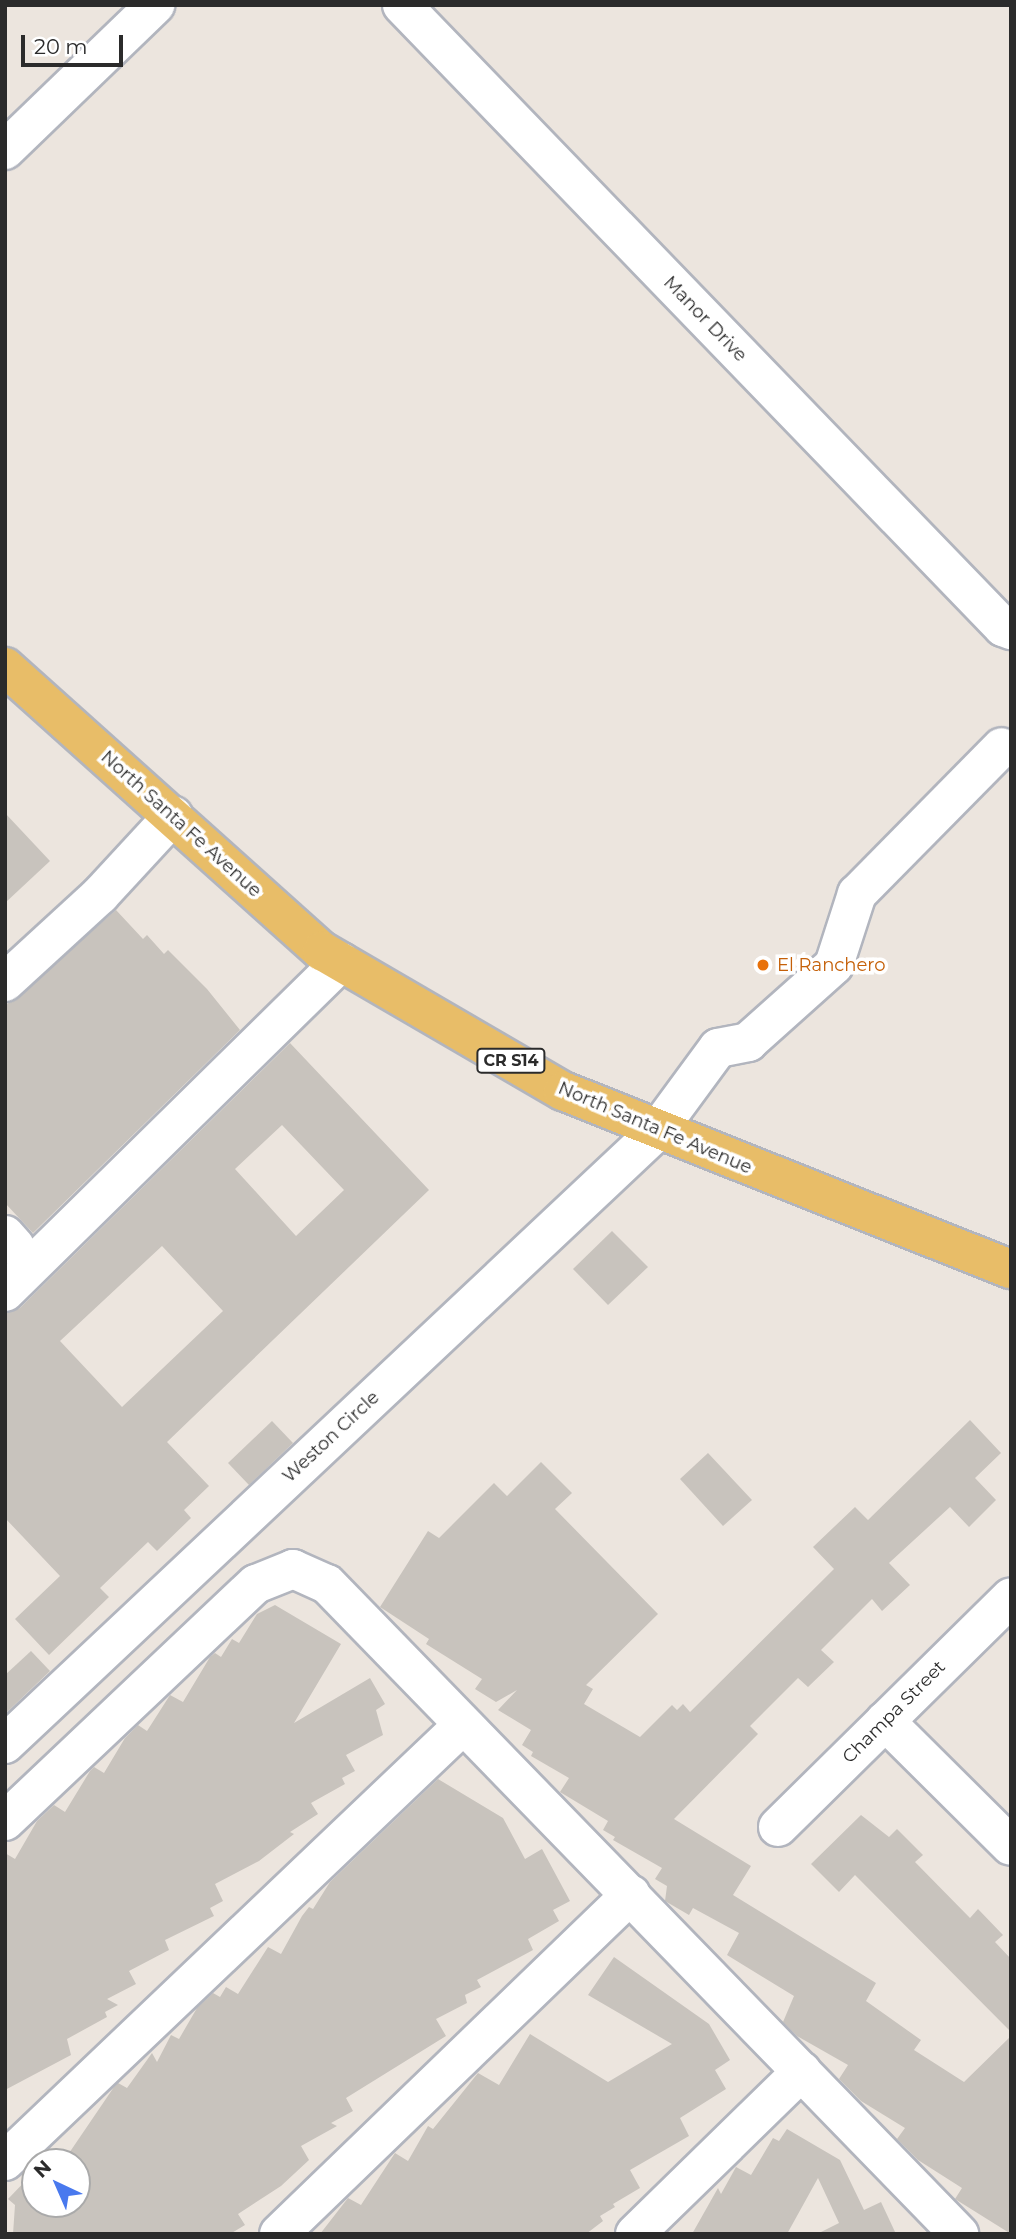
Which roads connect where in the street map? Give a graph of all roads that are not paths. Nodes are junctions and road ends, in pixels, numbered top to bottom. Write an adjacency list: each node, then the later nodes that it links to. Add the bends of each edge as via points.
1 (155, 5): 3 (street)
2 (402, 5): 4 (street, Manor Drive, via 1003,627)
3 (5, 150)
4 (1011, 630)
5 (5, 667): 7 (main road, North Santa Fe Avenue / CR S14)
6 (1002, 747): 10 (street, Weston Circle, via 857,894 834,965 748,1042 718,1048)
7 (173, 817): 8 (main road, North Santa Fe Avenue / CR S14, via 322,951); 9 (street, via 100,895)
8 (341, 962): 10 (main road, North Santa Fe Avenue / CR S14, via 563,1091); 12 (street)
9 (5, 982)
10 (657, 1131): 11 (main road, North Santa Fe Avenue / CR S14); 16 (street, Weston Circle)
11 (1011, 1269)
12 (5, 1292)
13 (1011, 1597): 14 (street, Champa Street)
14 (885, 1721): 18 (street, Champa Street); 19 (street)
15 (463, 1725): 17 (street, via 327,1584 293,1569 256,1584); 20 (street); 22 (street)
16 (5, 1744)
17 (5, 1821)
18 (778, 1827)
19 (1011, 1846)
20 (631, 1894): 21 (street); 23 (street)
21 (802, 2071): 24 (street); 25 (street)
22 (5, 2161)
23 (279, 2234)
24 (635, 2234)
25 (959, 2234)

